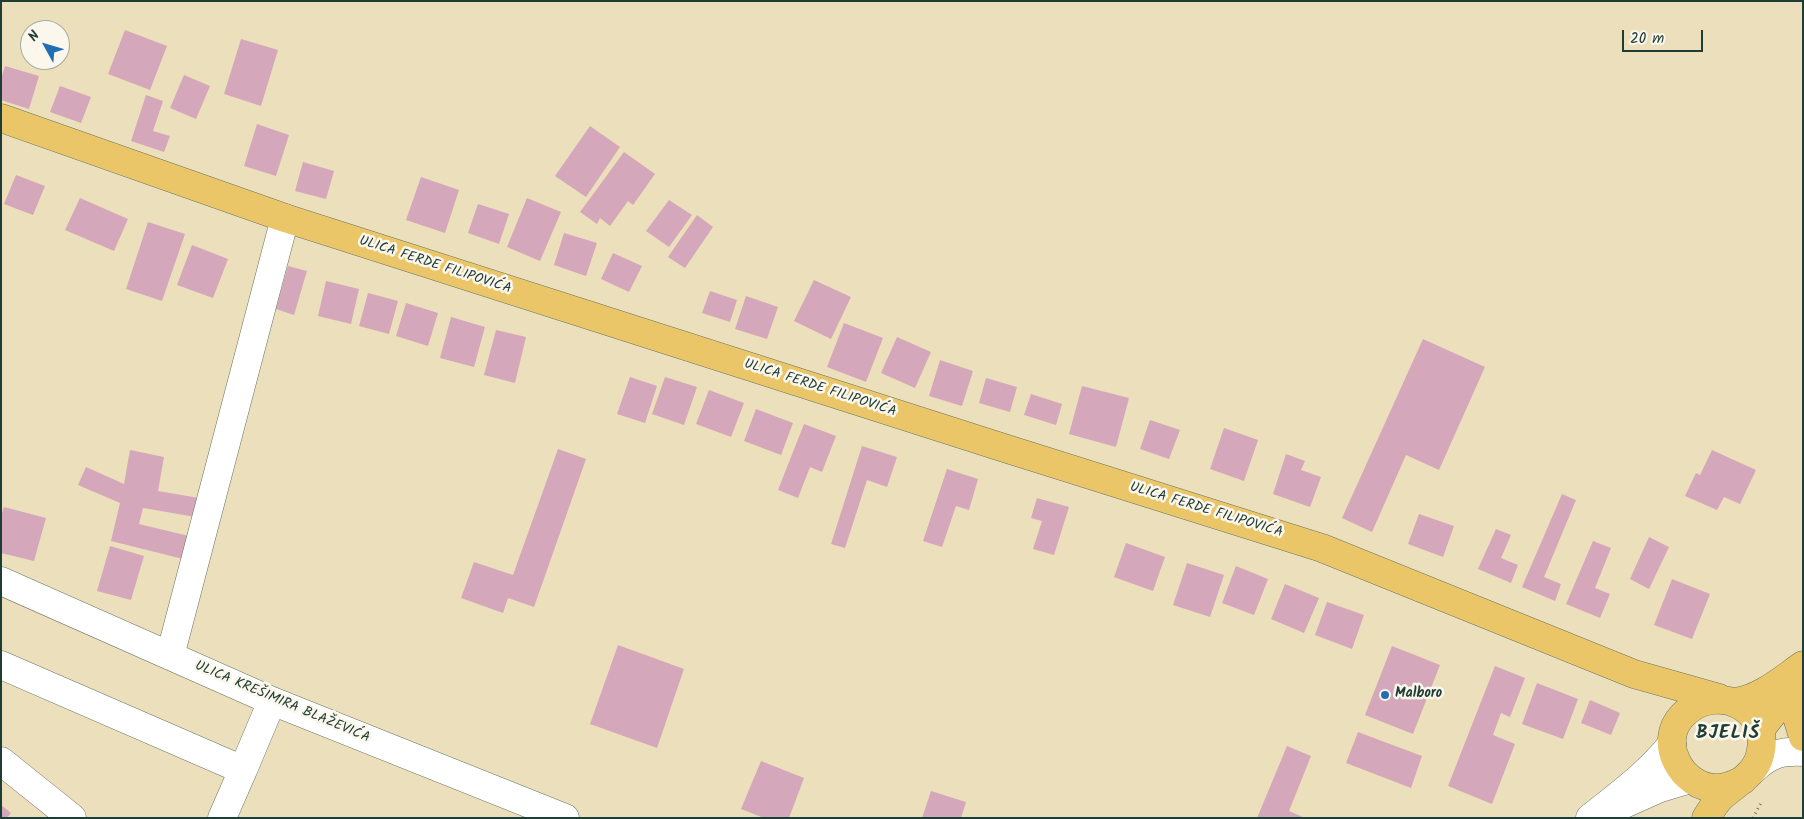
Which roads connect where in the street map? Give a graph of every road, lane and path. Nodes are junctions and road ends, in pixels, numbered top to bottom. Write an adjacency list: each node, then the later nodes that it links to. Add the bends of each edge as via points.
1 (1, 118): 2 (main road, ULICA FERDE FILIPOVIĆA)
2 (285, 218): 4 (street); 7 (main road, ULICA FERDE FILIPOVIĆA, via 1322,548)
3 (1, 581): 4 (street, ULICA KREŠIMIRA BLAŽEVIĆA)
4 (170, 656): 9 (street, ULICA KREŠIMIRA BLAŽEVIĆA)
5 (1, 664): 16 (street)
6 (1801, 673): 8 (main road, via 1746,701); 10 (main road); 11 (main road, via 1794,707)
7 (1634, 674): 8 (main road, ULICA FERDE FILIPOVIĆA); 12 (main road, ULICA FERDE FILIPOVIĆA, via 1660,699 1668,712)
8 (1727, 700): 10 (main road, via 1746,709); 12 (main road, via 1705,700 1691,707 1680,718)
9 (272, 701): 16 (street); 21 (street, ULICA KREŠIMIRA BLAŽEVIĆA)
10 (1760, 730): 13 (street); 17 (main road, via 1760,757)
11 (1803, 737)
12 (1673, 738): 18 (main road, via 1674,757); 22 (street, via 1652,767)
13 (1803, 747)
14 (1803, 752): 17 (street, via 1774,754)
15 (1, 761): 19 (street)
16 (243, 770): 20 (street)
17 (1748, 774): 18 (main road, via 1731,786 1718,788); 25 (main road, via 1719,800)
18 (1691, 780): 23 (street, via 1660,788); 24 (main road, via 1694,795)
19 (72, 818)
20 (222, 818)
21 (565, 818)
22 (1590, 818)
23 (1594, 818)
24 (1690, 818)
25 (1706, 818)

